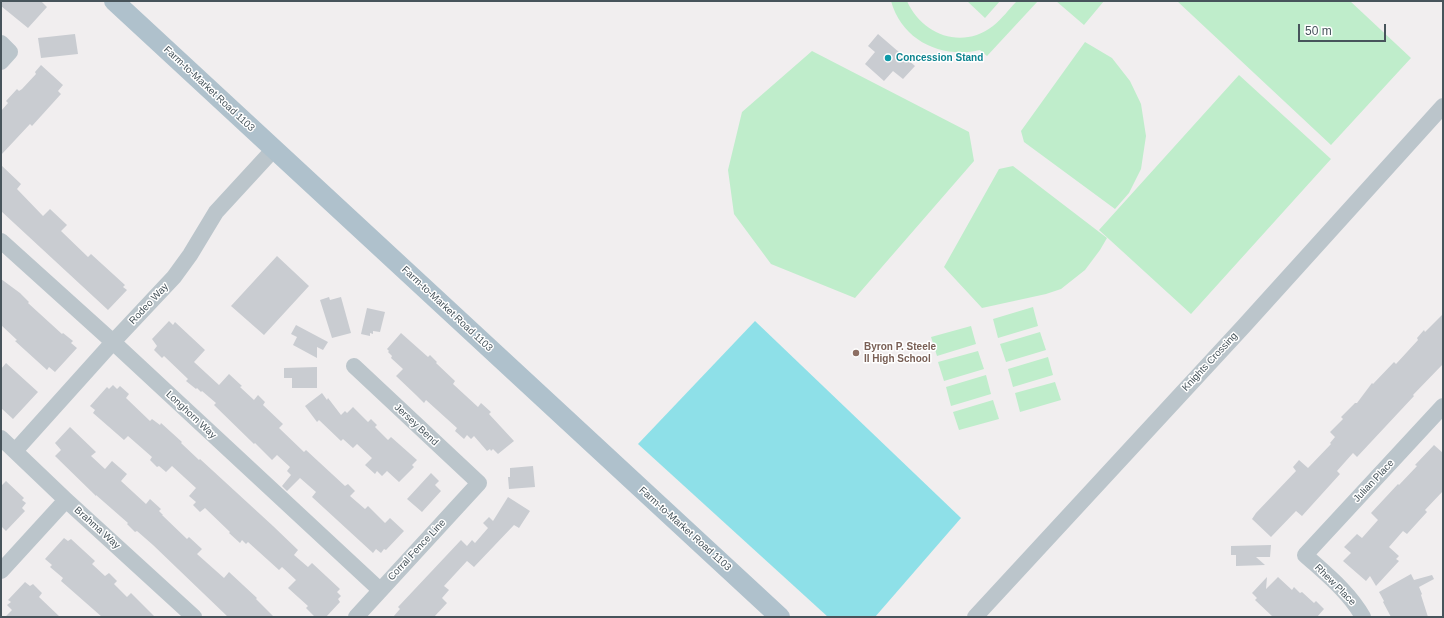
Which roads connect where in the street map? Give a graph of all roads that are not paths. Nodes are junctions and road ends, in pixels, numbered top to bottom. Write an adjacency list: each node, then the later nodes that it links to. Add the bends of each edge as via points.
1 (114, 1): 3 (main road, Farm-to-Market Road 1103)
2 (1443, 106): 18 (street, Knights Crossing)
3 (274, 149): 5 (street, Rodeo Way, via 216,212 174,277); 17 (main road, Farm-to-Market Road 1103)
4 (1, 241): 5 (street, Longhorn Way)
5 (113, 342): 9 (street, Rodeo Way); 14 (street, Longhorn Way)
6 (354, 366): 10 (street, Jersey Bend)
7 (1443, 406): 12 (street, Julian Place)
8 (1, 438): 9 (street, Brahma Way)
9 (15, 451): 11 (street, Brahma Way)
10 (478, 483): 14 (street, Corral Fence Line)
11 (66, 500): 13 (street); 15 (street, Brahma Way)
12 (1305, 555): 19 (street, Rhew Place, via 1334,580 1357,605)
13 (1, 571)
14 (380, 590): 16 (street, Corral Fence Line)
15 (194, 617)
16 (356, 617)
17 (780, 617)
18 (975, 617)
19 (1363, 617)

